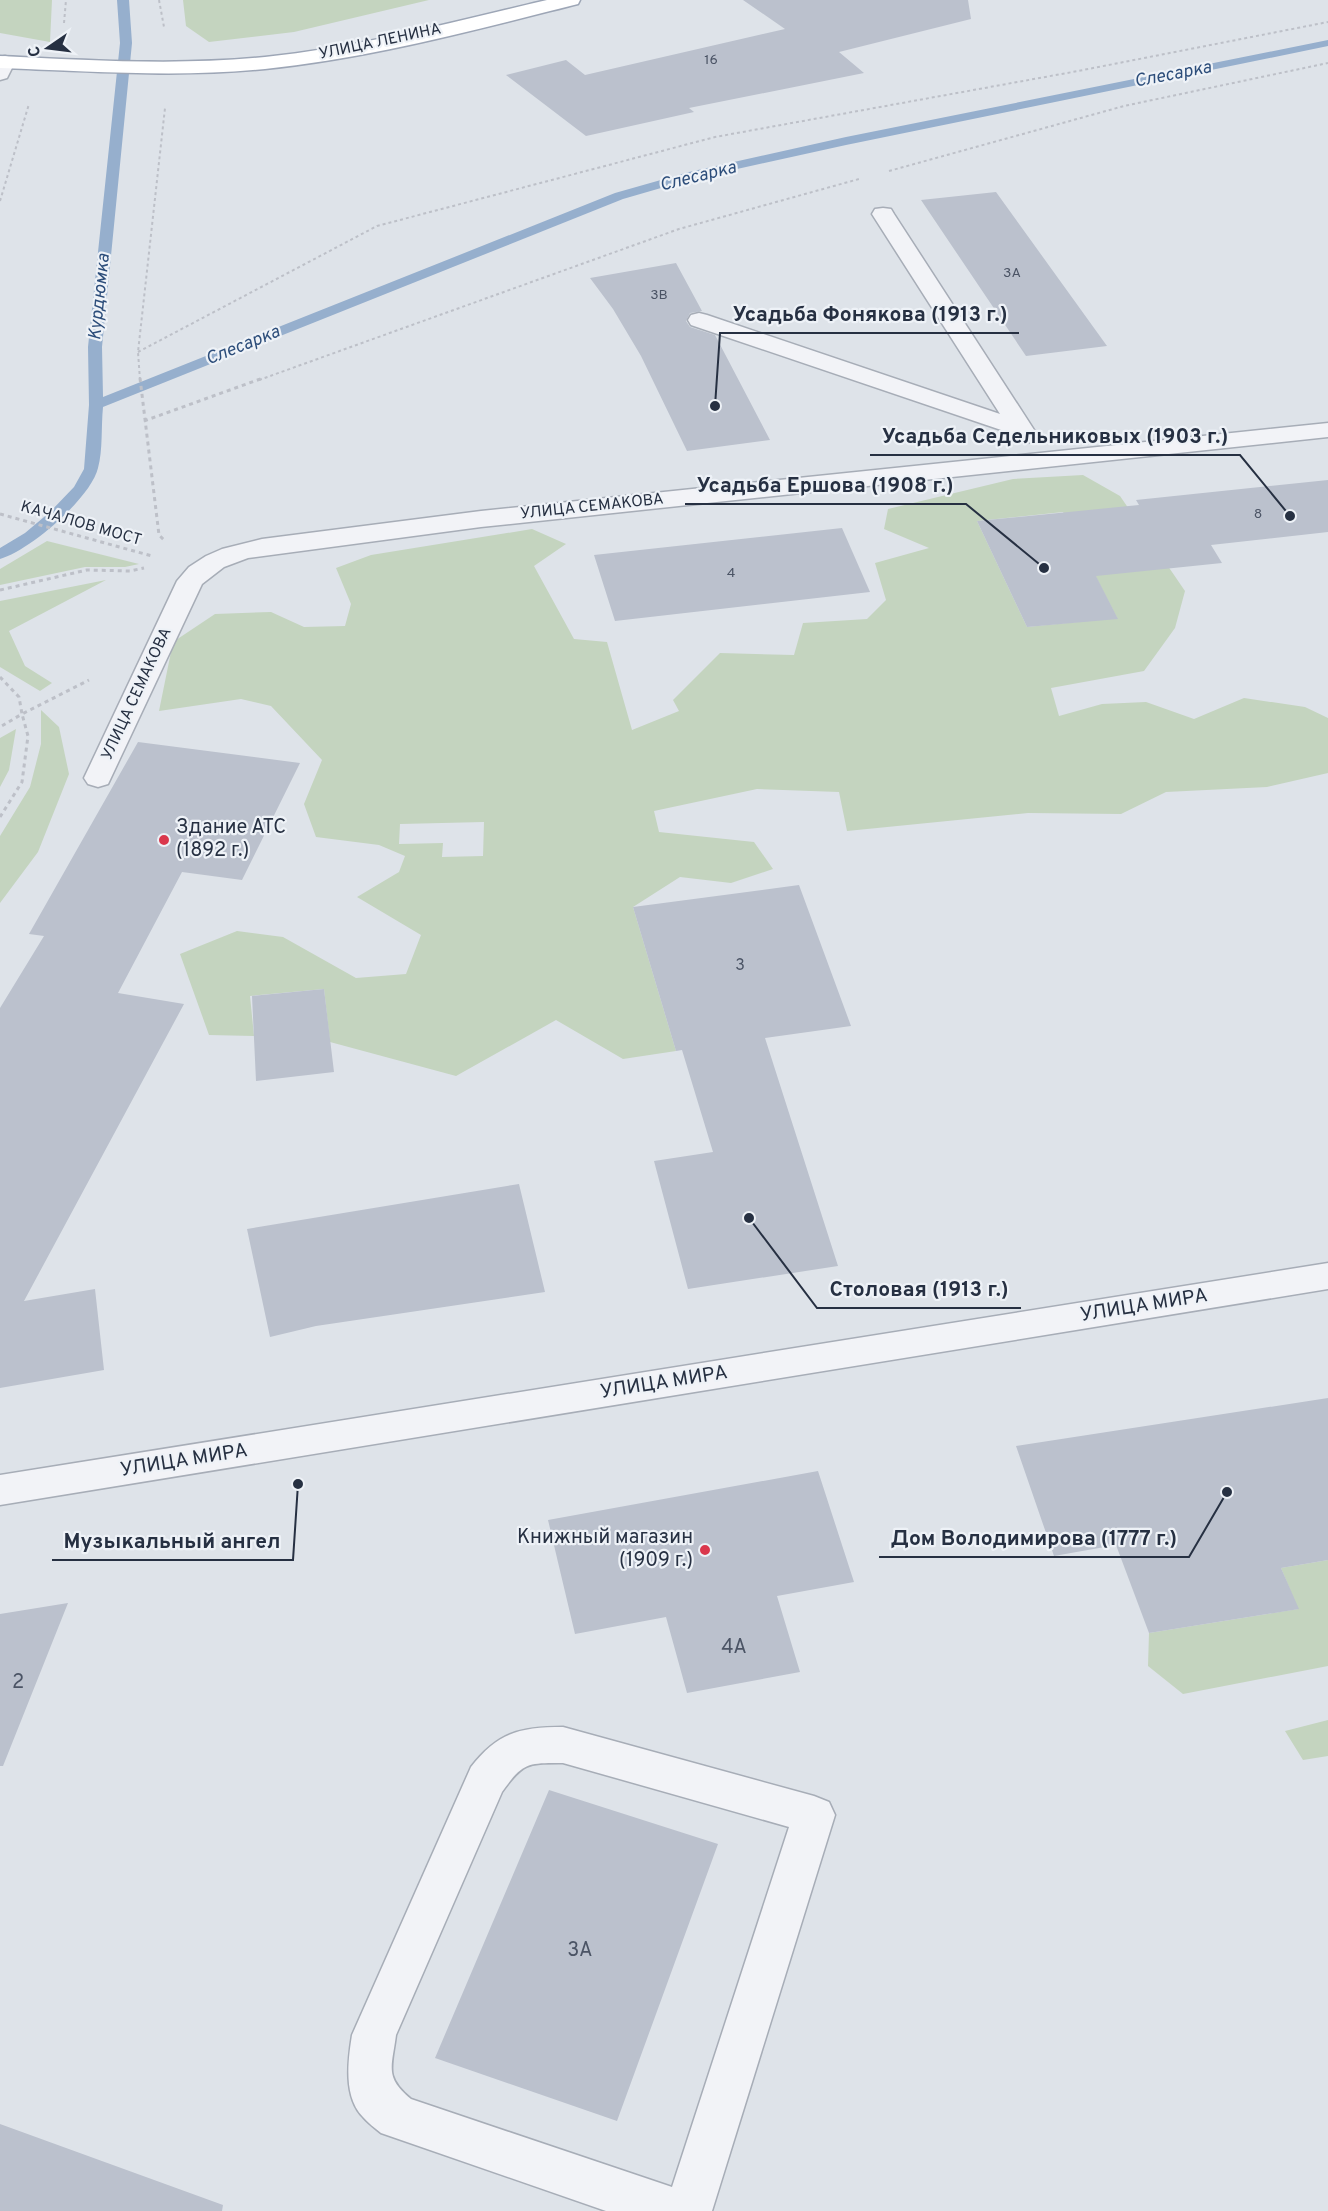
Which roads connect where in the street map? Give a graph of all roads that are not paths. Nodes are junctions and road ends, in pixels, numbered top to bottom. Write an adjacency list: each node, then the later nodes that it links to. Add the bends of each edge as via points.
1 (571, 0): 2 (main road, УЛИЦА ЛЕНИНА, via 303,58 226,66)
2 (2, 66)
3 (883, 214): 5 (street)
4 (699, 320): 5 (street)
5 (1021, 429): 7 (street)
6 (1328, 430): 7 (street, УЛИЦА СЕМАКОВА)
7 (1042, 460): 8 (street, УЛИЦА СЕМАКОВА, via 384,530 228,555 207,564 190,581)
8 (98, 778)
9 (1328, 1276): 10 (street, УЛИЦА МИРА)
10 (0, 1490)
11 (675, 2211): 12 (street, via 397,2117 377,2100 369,2072 374,2035 486,1780 502,1757 528,1745 563,1745 814,1815)
12 (688, 2211)

